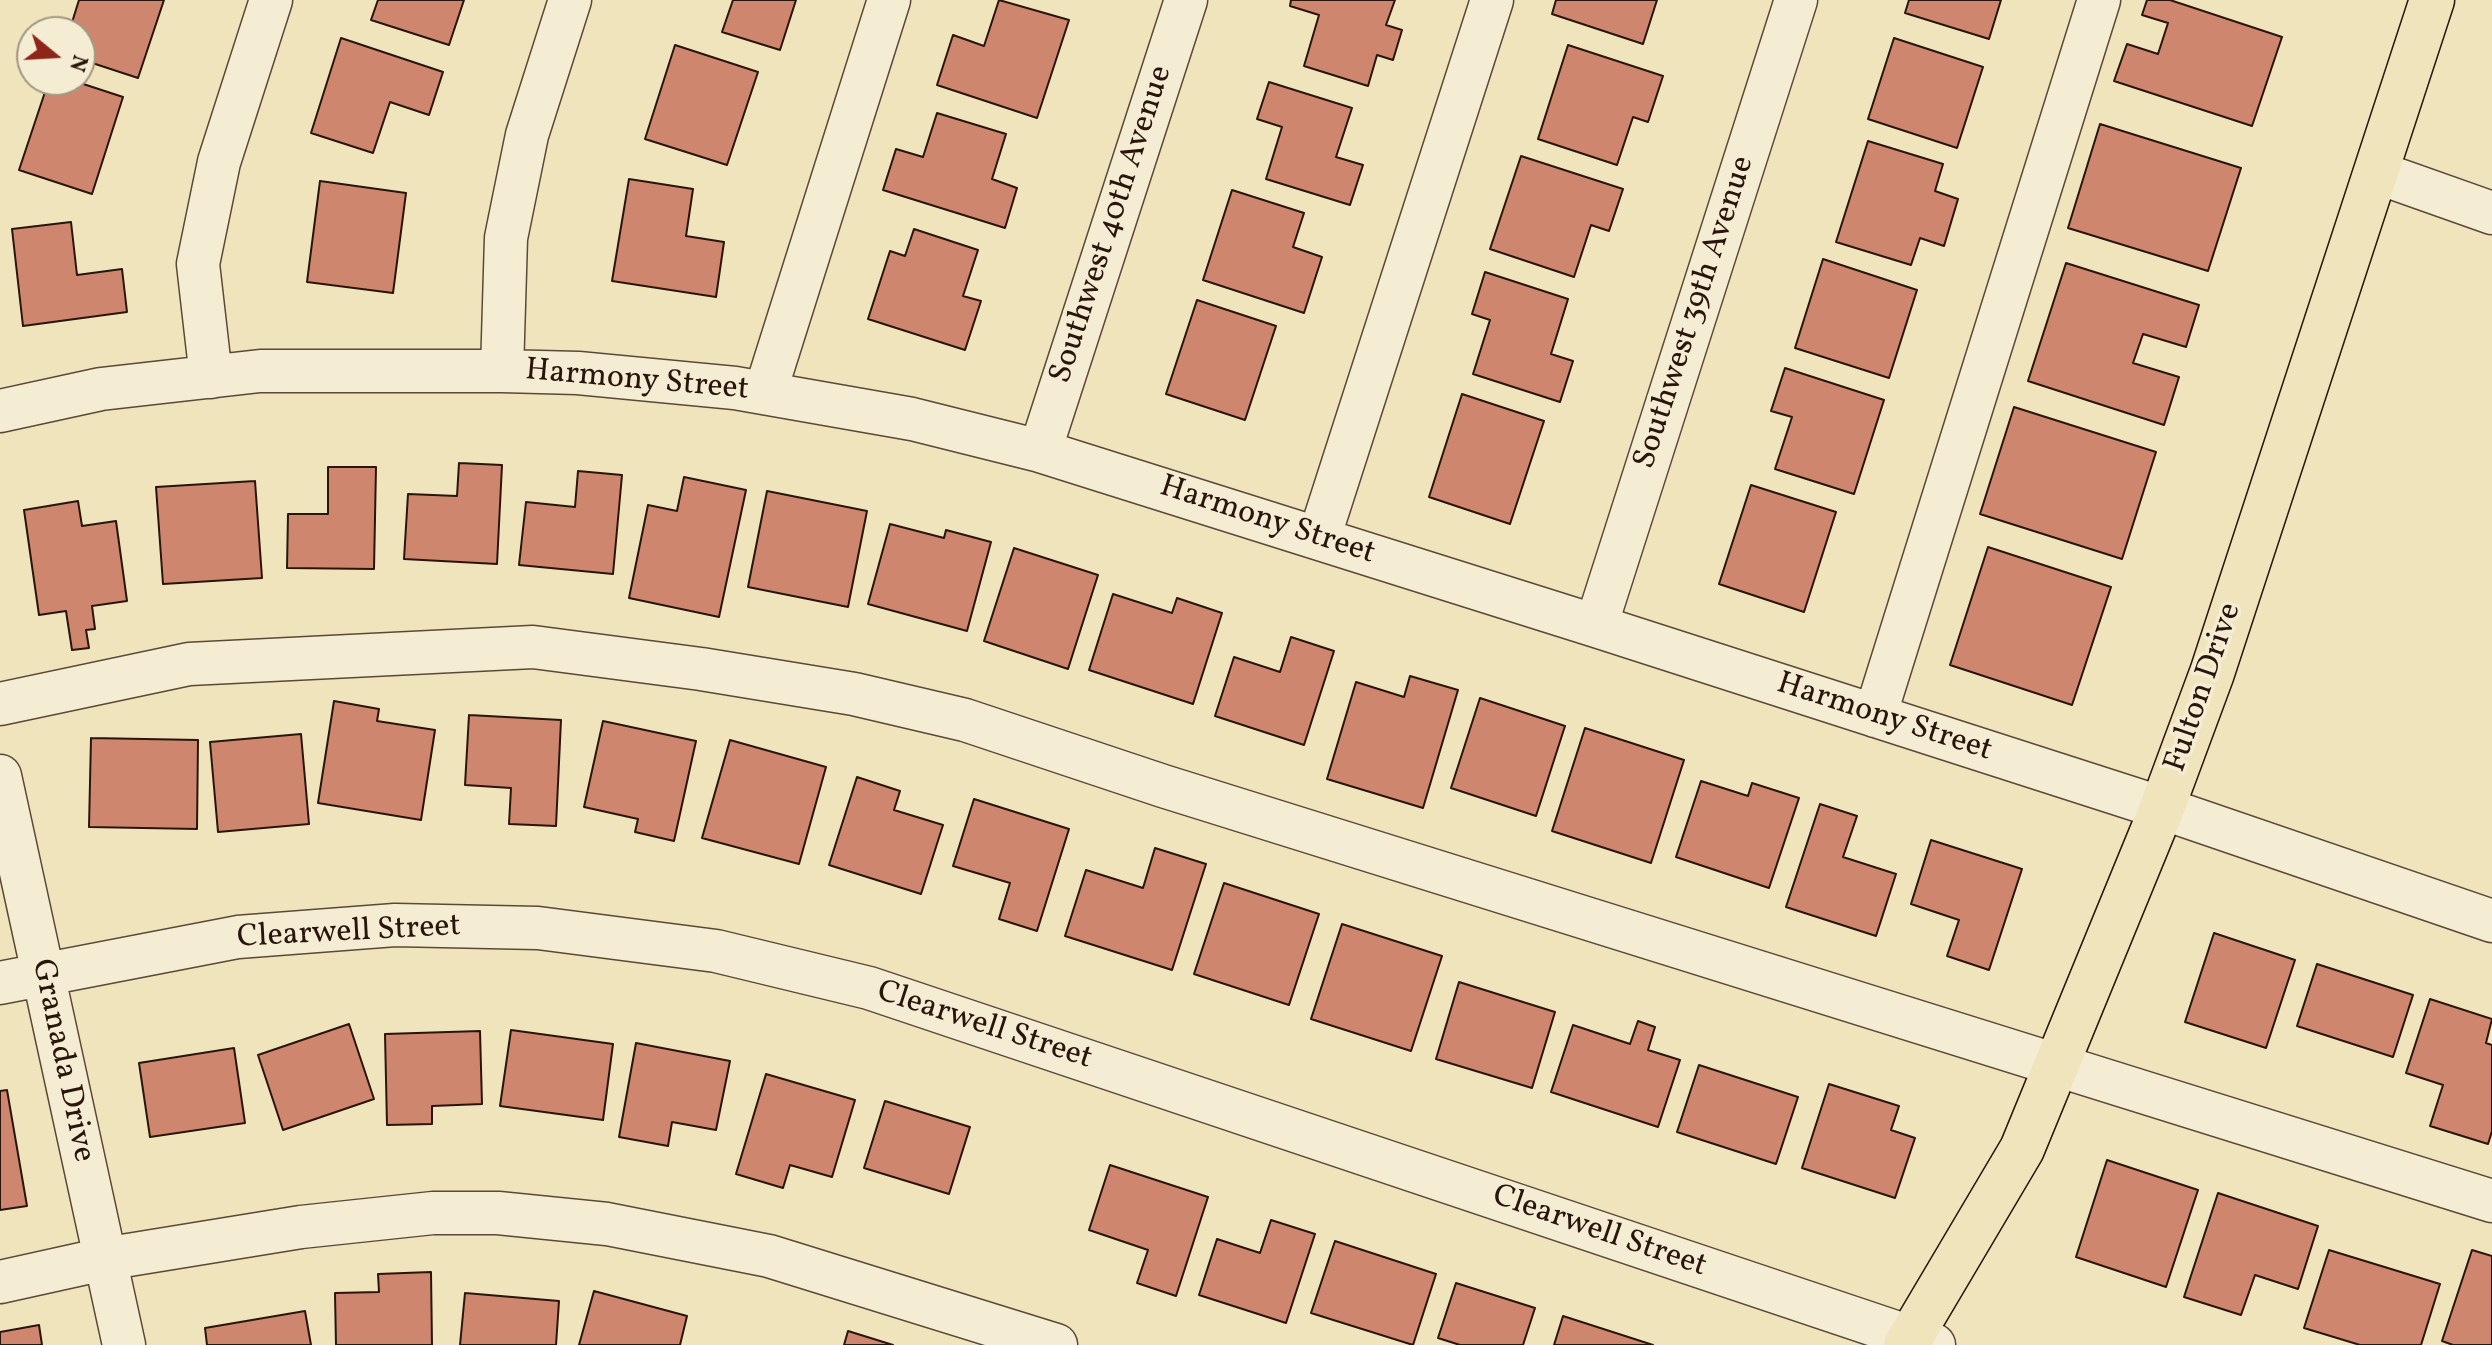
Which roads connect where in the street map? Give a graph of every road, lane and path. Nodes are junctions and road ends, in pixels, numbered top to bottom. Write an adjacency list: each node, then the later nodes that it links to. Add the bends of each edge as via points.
1 (271, 0): 12 (street, via 219,162 198,264)
2 (570, 0): 11 (street, via 527,135 506,238)
3 (889, 0): 13 (street)
4 (1186, 0): 15 (street, Southwest 40th Avenue)
5 (1492, 0): 16 (street)
6 (1796, 0): 17 (street, Southwest 39th Avenue)
7 (2099, 0): 19 (street)
8 (2432, 0): 9 (main road, Fulton Drive)
9 (2376, 172): 10 (street); 21 (main road, Fulton Drive, via 2212,673)
10 (2492, 213)
11 (502, 371): 12 (street, Harmony Street, via 260,371); 13 (street, Harmony Street, via 578,373)
12 (211, 377): 14 (street, Harmony Street, via 101,389)
13 (765, 393): 15 (street, Harmony Street, via 912,419)
14 (0, 411)
15 (1040, 451): 16 (street, Harmony Street)
16 (1319, 538): 17 (street, Harmony Street)
17 (1596, 626): 19 (street, Harmony Street)
18 (0, 704): 25 (street, via 189,664 533,647 854,694 965,720)
19 (1875, 716): 21 (street, Harmony Street)
20 (0, 776): 23 (street, Granada Drive)
21 (2162, 808): 22 (street, Harmony Street); 25 (main road, Fulton Drive)
22 (2492, 921)
23 (42, 975): 24 (street, Clearwell Street); 27 (street, Granada Drive); 29 (street, Clearwell Street, via 238,937 395,925 538,928 716,951 869,988)
24 (0, 983)
25 (2056, 1065): 26 (street); 29 (main road, Fulton Drive, via 2022,1149)
26 (2492, 1201)
27 (104, 1259): 28 (street); 30 (street, Granada Drive); 31 (street, via 301,1227 433,1213 498,1213 607,1224 769,1256)
28 (0, 1282)
29 (1917, 1342)
30 (124, 1345)
31 (1056, 1345)

